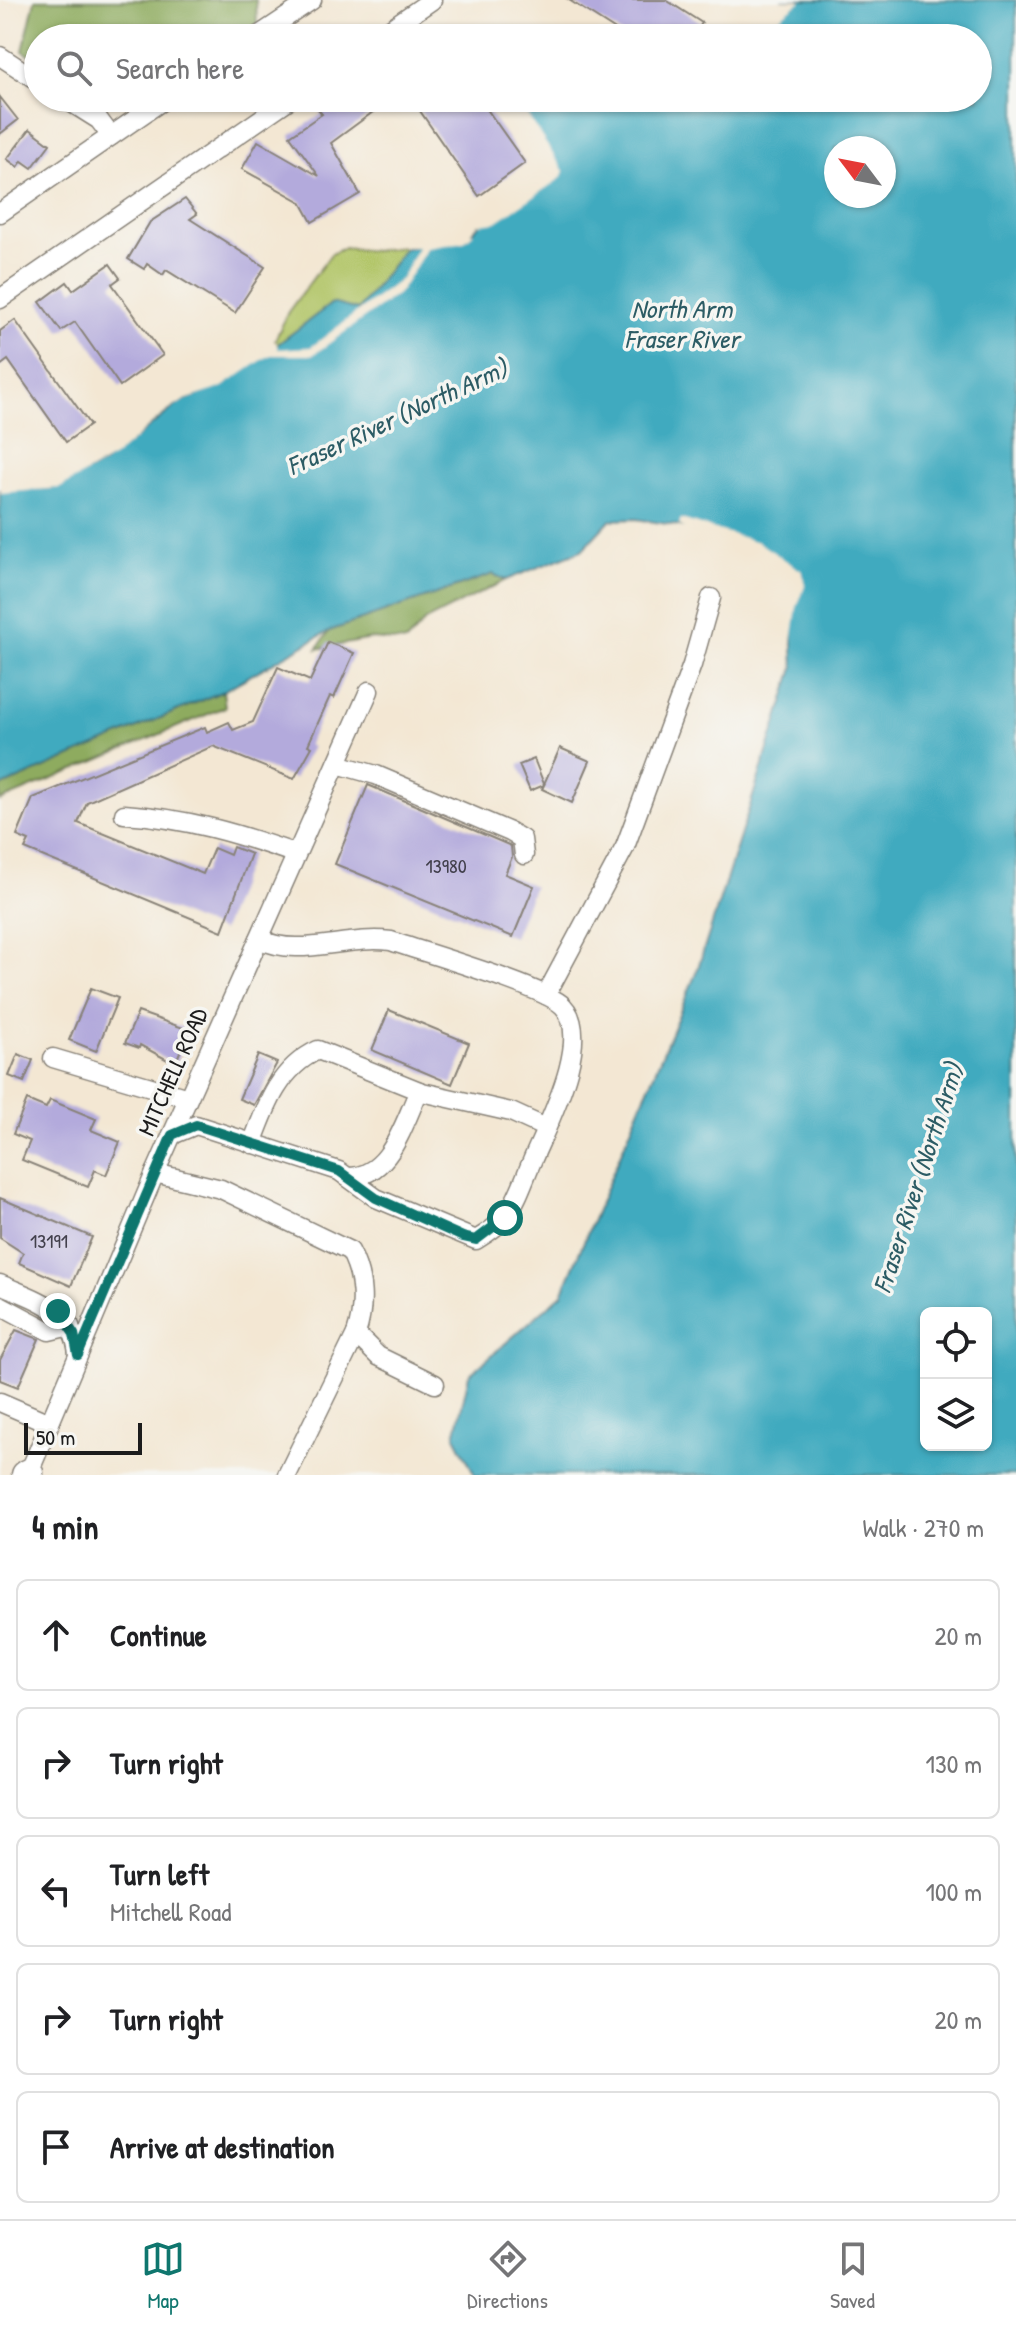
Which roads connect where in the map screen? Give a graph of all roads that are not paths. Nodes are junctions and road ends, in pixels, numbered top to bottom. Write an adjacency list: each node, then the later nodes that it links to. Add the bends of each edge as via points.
1 (312, 0): 3 (street)
2 (432, 0): 4 (street)
3 (276, 24)
4 (397, 24)
5 (0, 56): 6 (street)
6 (24, 72)
7 (86, 112): 10 (street)
8 (146, 112): 10 (street)
9 (271, 112): 12 (street)
10 (111, 136): 11 (street)
11 (6, 209)
12 (0, 299)
13 (711, 598): 20 (street, via 625,847)
14 (369, 691): 15 (street, MITCHELL ROAD)
15 (337, 764): 17 (street, MITCHELL ROAD); 18 (street, via 376,775 510,832 522,839)
16 (124, 814): 17 (street, via 218,827)
17 (296, 854): 19 (street, MITCHELL ROAD)
18 (524, 855)
19 (259, 939): 20 (street, via 287,948 391,941); 23 (street, MITCHELL ROAD)
20 (546, 995): 24 (street, via 565,1008 573,1029 569,1067)
21 (53, 1058): 23 (street)
22 (419, 1091): 24 (street, via 511,1112); 26 (street, via 318,1050 283,1077); 28 (street, via 381,1166 363,1177)
23 (188, 1098): 25 (street, MITCHELL ROAD)
24 (546, 1128): 28 (street, via 505,1218 476,1240 376,1198)
25 (172, 1135): 26 (street, via 196,1125); 27 (street, MITCHELL ROAD)
26 (252, 1144): 28 (street)
27 (155, 1173): 32 (street, via 221,1189 350,1251 363,1312); 33 (street, MITCHELL ROAD)
28 (347, 1177)
29 (0, 1284): 31 (street, via 50,1305)
30 (0, 1305): 31 (street, via 49,1331)
31 (70, 1326): 33 (street)
32 (356, 1334): 34 (street, via 378,1356); 38 (street)
33 (78, 1355): 36 (street, MITCHELL ROAD)
34 (435, 1384)
35 (0, 1402): 36 (street)
36 (49, 1423): 37 (street, MITCHELL ROAD)
37 (27, 1474)
38 (287, 1475)

